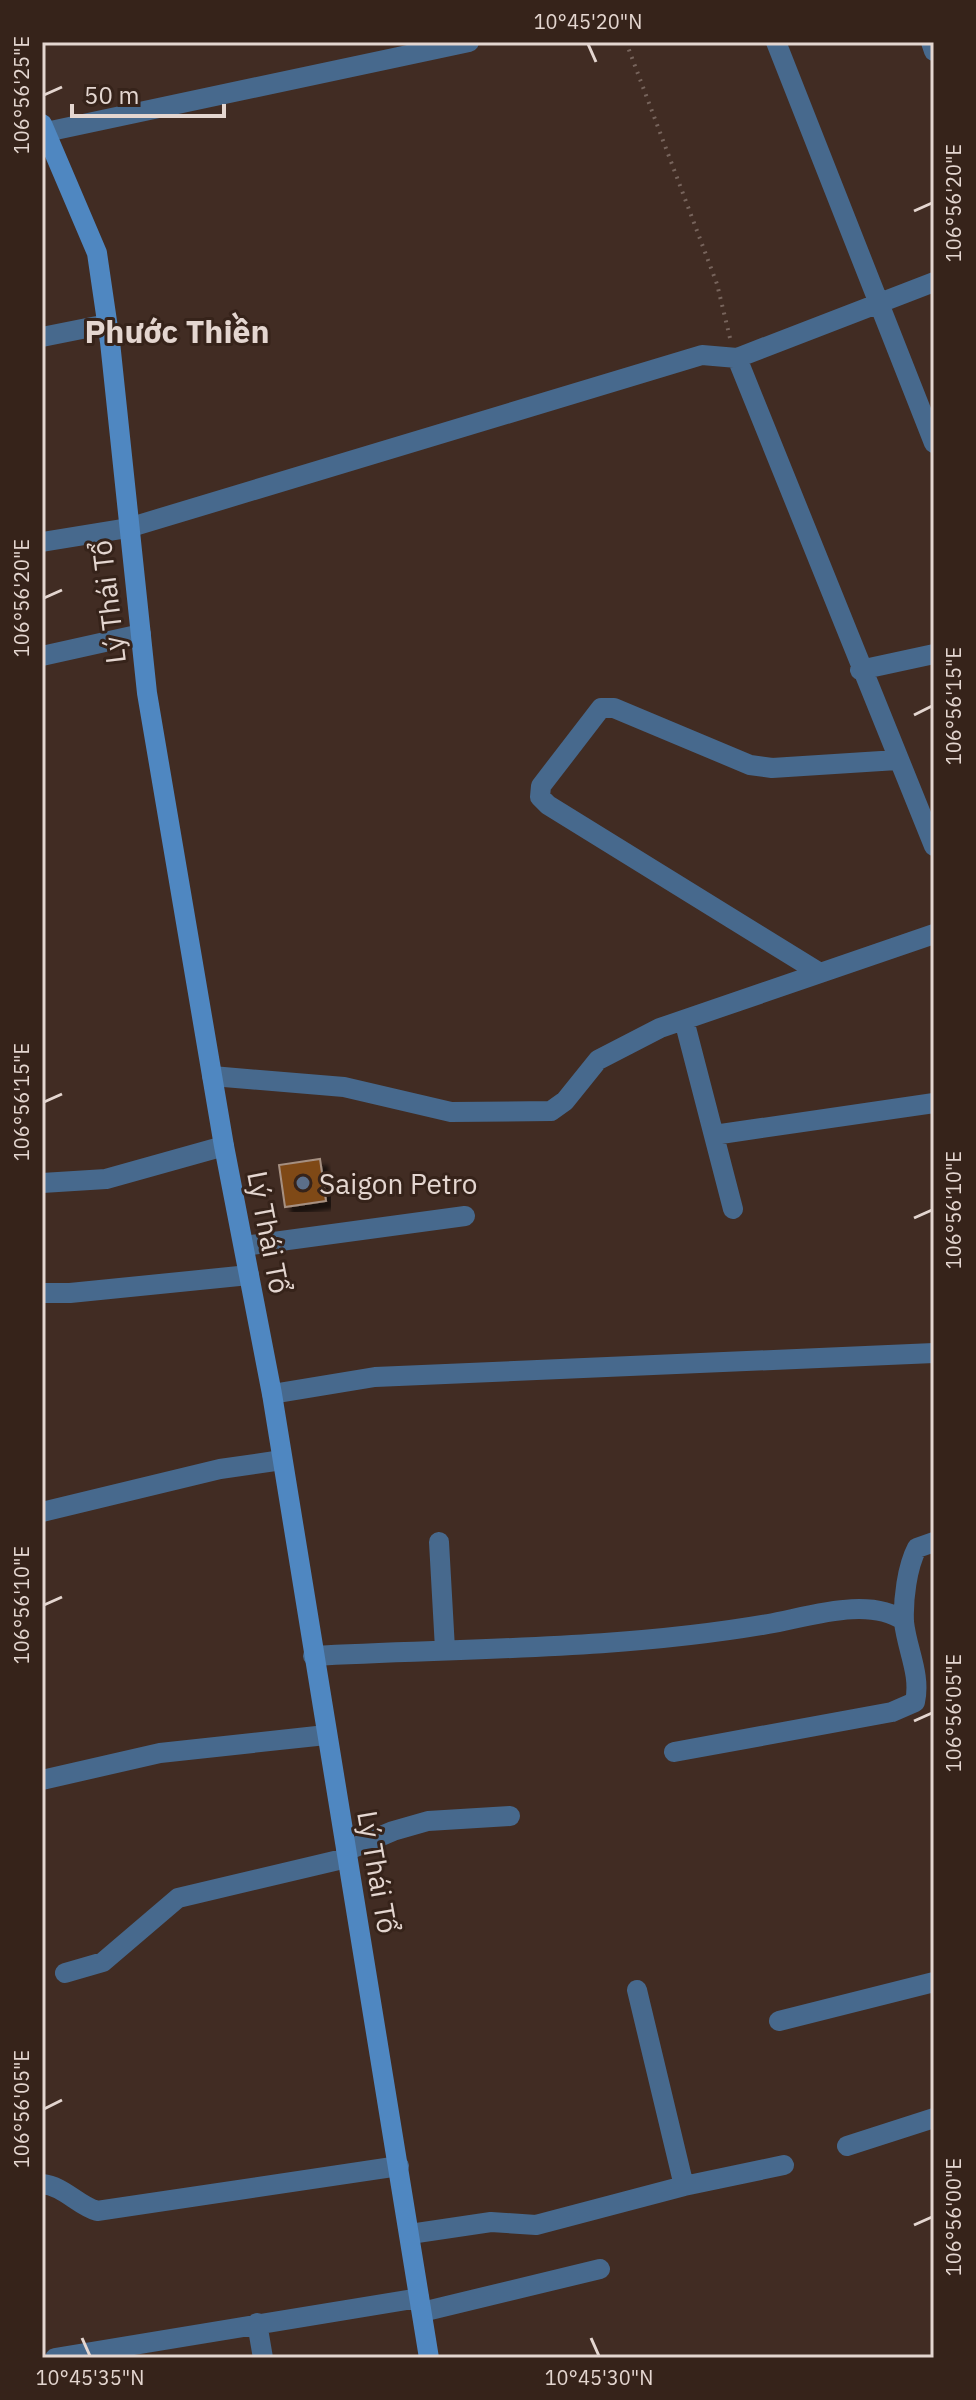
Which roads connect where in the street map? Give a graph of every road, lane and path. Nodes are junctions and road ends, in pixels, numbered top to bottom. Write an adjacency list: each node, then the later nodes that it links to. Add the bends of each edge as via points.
1 (469, 42): 6 (street)
2 (626, 42): 11 (path, via 717,284)
3 (776, 42): 8 (street)
4 (931, 42): 5 (street)
5 (934, 51)
6 (44, 128): 9 (main road, Lý Thái Tổ, via 97,253)
7 (934, 282): 8 (street)
8 (878, 304): 11 (street); 12 (street)
9 (107, 324): 10 (street); 13 (main road, Lý Thái Tổ)
10 (42, 337)
11 (737, 358): 13 (street, via 702,355); 18 (street)
12 (934, 443)
13 (128, 528): 14 (street); 15 (main road, Lý Thái Tổ)
14 (42, 542)
15 (141, 634): 17 (street); 24 (main road, Lý Thái Tổ)
16 (934, 654): 18 (street)
17 (42, 656)
18 (860, 670): 19 (street)
19 (897, 760): 20 (street); 22 (street, via 750,765 614,708 601,708 541,786 540,797 548,805)
20 (934, 846)
21 (934, 934): 22 (street)
22 (820, 973): 23 (street)
23 (684, 1020): 24 (street, via 598,1060 551,1111 451,1112 344,1087); 26 (street)
24 (212, 1076): 27 (main road, Lý Thái Tổ)
25 (934, 1103): 26 (street)
26 (714, 1135): 29 (street)
27 (224, 1146): 28 (street, via 106,1179); 31 (main road, Lý Thái Tổ)
28 (42, 1183)
29 (733, 1209)
30 (465, 1216): 31 (street)
31 (244, 1246): 32 (main road, Lý Thái Tổ)
32 (249, 1275): 33 (street); 35 (main road, Lý Thái Tổ)
33 (42, 1293)
34 (934, 1353): 35 (street, via 375,1377)
35 (272, 1394): 36 (main road, Lý Thái Tổ)
36 (282, 1460): 37 (street, via 220,1469); 42 (main road, Lý Thái Tổ)
37 (42, 1512)
38 (439, 1542): 41 (street)
39 (934, 1542): 40 (street, via 917,1548 911,1559)
40 (904, 1621): 41 (street, via 891,1611 843,1610 692,1637); 43 (street)
41 (445, 1649): 42 (street)
42 (313, 1656): 44 (main road, Lý Thái Tổ)
43 (926, 1685): 45 (street, via 915,1702 892,1712)
44 (326, 1735): 46 (street, via 160,1753); 48 (main road, Lý Thái Tổ)
45 (674, 1752)
46 (42, 1780)
47 (510, 1816): 48 (street, via 428,1821 393,1831)
48 (347, 1855): 49 (street, via 178,1898 103,1962); 56 (main road, Lý Thái Tổ)
49 (65, 1973)
50 (934, 1982): 52 (street)
51 (637, 1990): 58 (street)
52 (779, 2021)
53 (934, 2118): 54 (street)
54 (847, 2146)
55 (784, 2165): 58 (street)
56 (399, 2166): 57 (street, via 97,2211 58,2187); 59 (main road, Lý Thái Tổ)
57 (42, 2184)
58 (684, 2186): 59 (street, via 536,2225 491,2222)
59 (410, 2234): 61 (main road, Lý Thái Tổ)
60 (600, 2269): 61 (street)
61 (421, 2305): 62 (street); 65 (main road, Lý Thái Tổ)
62 (257, 2323): 63 (street); 64 (street)
63 (55, 2358)
64 (263, 2358)
65 (429, 2358)

